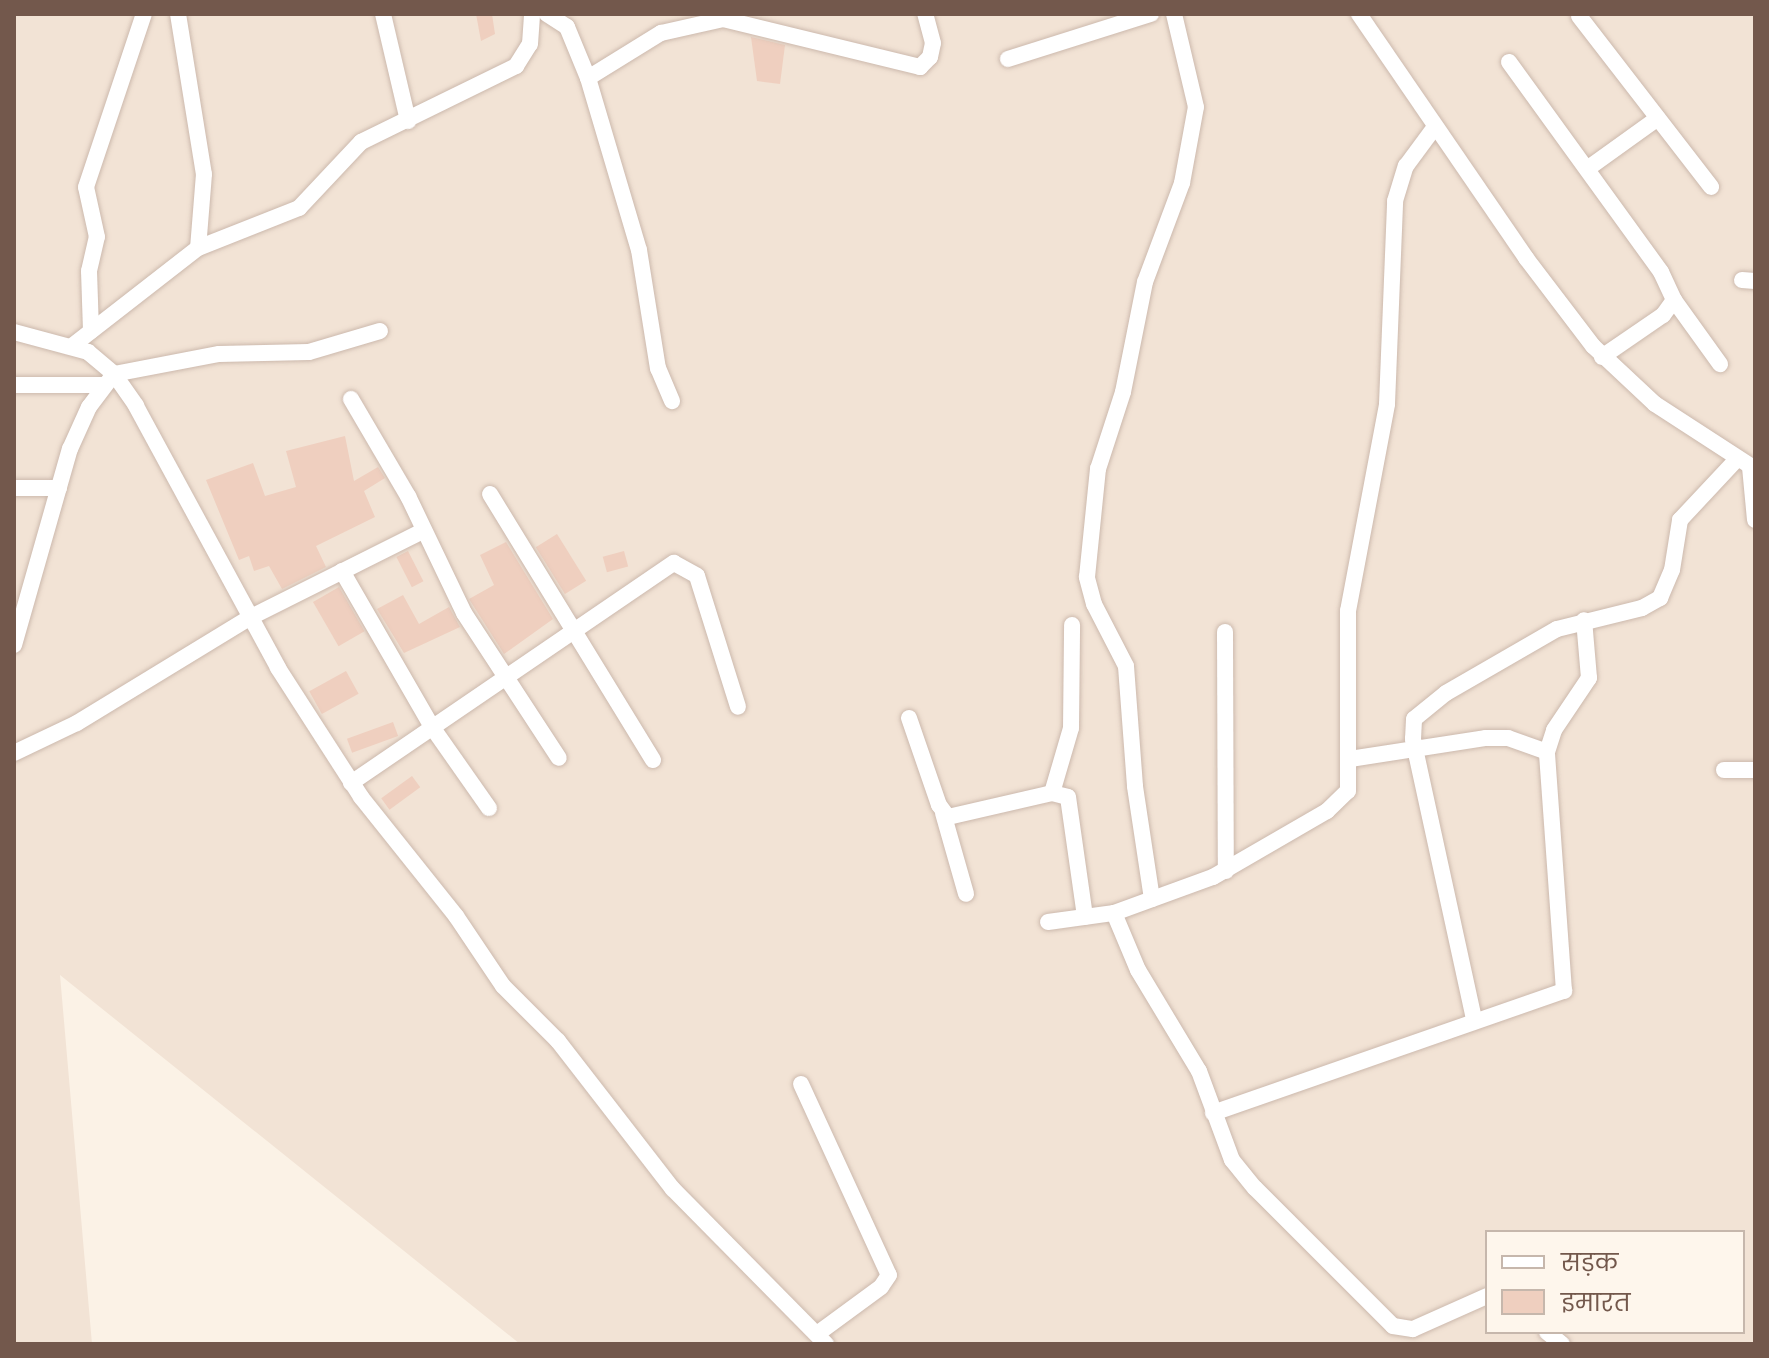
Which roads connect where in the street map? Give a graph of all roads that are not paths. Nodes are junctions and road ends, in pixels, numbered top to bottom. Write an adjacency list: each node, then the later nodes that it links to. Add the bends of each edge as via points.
1 (144, 14): 22 (street, via 86,187 97,237 89,271)
2 (178, 14): 20 (street, via 204,174)
3 (383, 14): 16 (street)
4 (532, 14): 16 (street, via 530,44 516,66)
5 (547, 14): 14 (street, via 567,27)
6 (925, 14): 11 (street, via 933,43 930,57 920,67)
7 (1151, 14): 12 (street)
8 (1174, 14): 63 (street, via 1196,107 1182,183 1145,282 1123,392 1098,469 1087,577 1094,604 1126,666 1135,786)
9 (1359, 14): 17 (street)
10 (1579, 16): 15 (street)
11 (760, 20): 14 (street, via 682,26)
12 (1008, 59)
13 (1509, 62): 18 (street)
14 (588, 78): 31 (street, via 639,250 658,368)
15 (1658, 118): 18 (street); 19 (street)
16 (408, 121): 20 (street, via 351,149 299,208)
17 (1434, 128): 26 (street); 53 (street, via 1406,166 1395,201 1387,404 1348,611)
18 (1587, 169): 21 (street, via 1661,272)
19 (1711, 187)
20 (198, 248): 22 (street)
21 (1674, 300): 26 (street, via 1663,315); 27 (street)
22 (91, 331): 25 (street)
23 (380, 331): 28 (street, via 309,352 219,354)
24 (14, 332): 25 (street)
25 (72, 346): 28 (street)
26 (1602, 357): 32 (street, via 1655,404)
27 (1720, 364)
28 (110, 380): 29 (street); 34 (street, via 79,426); 39 (street, via 158,445)
29 (14, 385)
30 (351, 399): 37 (street)
31 (672, 401)
32 (1747, 465): 36 (street); 40 (street, via 1680,520 1672,570 1660,598 1642,608)
33 (14, 488): 34 (street)
34 (59, 488): 44 (street)
35 (490, 494): 42 (street)
36 (1755, 520)
37 (423, 531): 38 (street); 45 (street)
38 (342, 571): 39 (street); 48 (street)
39 (249, 618): 51 (street, via 77,723); 57 (street)
40 (1584, 620): 49 (street, via 1557,629 1446,693 1414,719); 50 (street, via 1589,678 1554,730)
41 (1072, 625): 58 (street, via 1071,728)
42 (572, 630): 45 (street); 46 (street, via 664,567 683,564 697,576); 54 (street)
43 (1225, 632): 61 (street)
44 (14, 645)
45 (502, 678): 48 (street); 52 (street)
46 (738, 707)
47 (909, 718): 60 (street)
48 (432, 727): 57 (street); 59 (street)
49 (1415, 749): 50 (street, via 1508,738); 53 (street); 67 (street)
50 (1547, 752): 67 (street, via 1566,984 1556,996)
51 (14, 753)
52 (559, 758)
53 (1350, 759): 61 (street, via 1350,783 1343,799)
54 (653, 760)
55 (1724, 770): 56 (street)
56 (1755, 770)
57 (351, 783): 71 (street, via 503,986 558,1041 673,1189)
58 (1052, 793): 60 (street, via 957,817); 65 (street, via 1068,797 1072,806)
59 (489, 808)
60 (943, 813): 62 (street)
61 (1226, 871): 63 (street)
62 (966, 894)
63 (1152, 899): 64 (street)
64 (1114, 913): 65 (street); 69 (street, via 1138,970 1199,1071)
65 (1085, 917): 66 (street)
66 (1048, 922)
67 (1474, 1019): 69 (street)
68 (801, 1084): 71 (street, via 889,1275)
69 (1213, 1113): 70 (street, via 1232,1160 1393,1326 1413,1329)
70 (1485, 1297)
71 (821, 1339)

